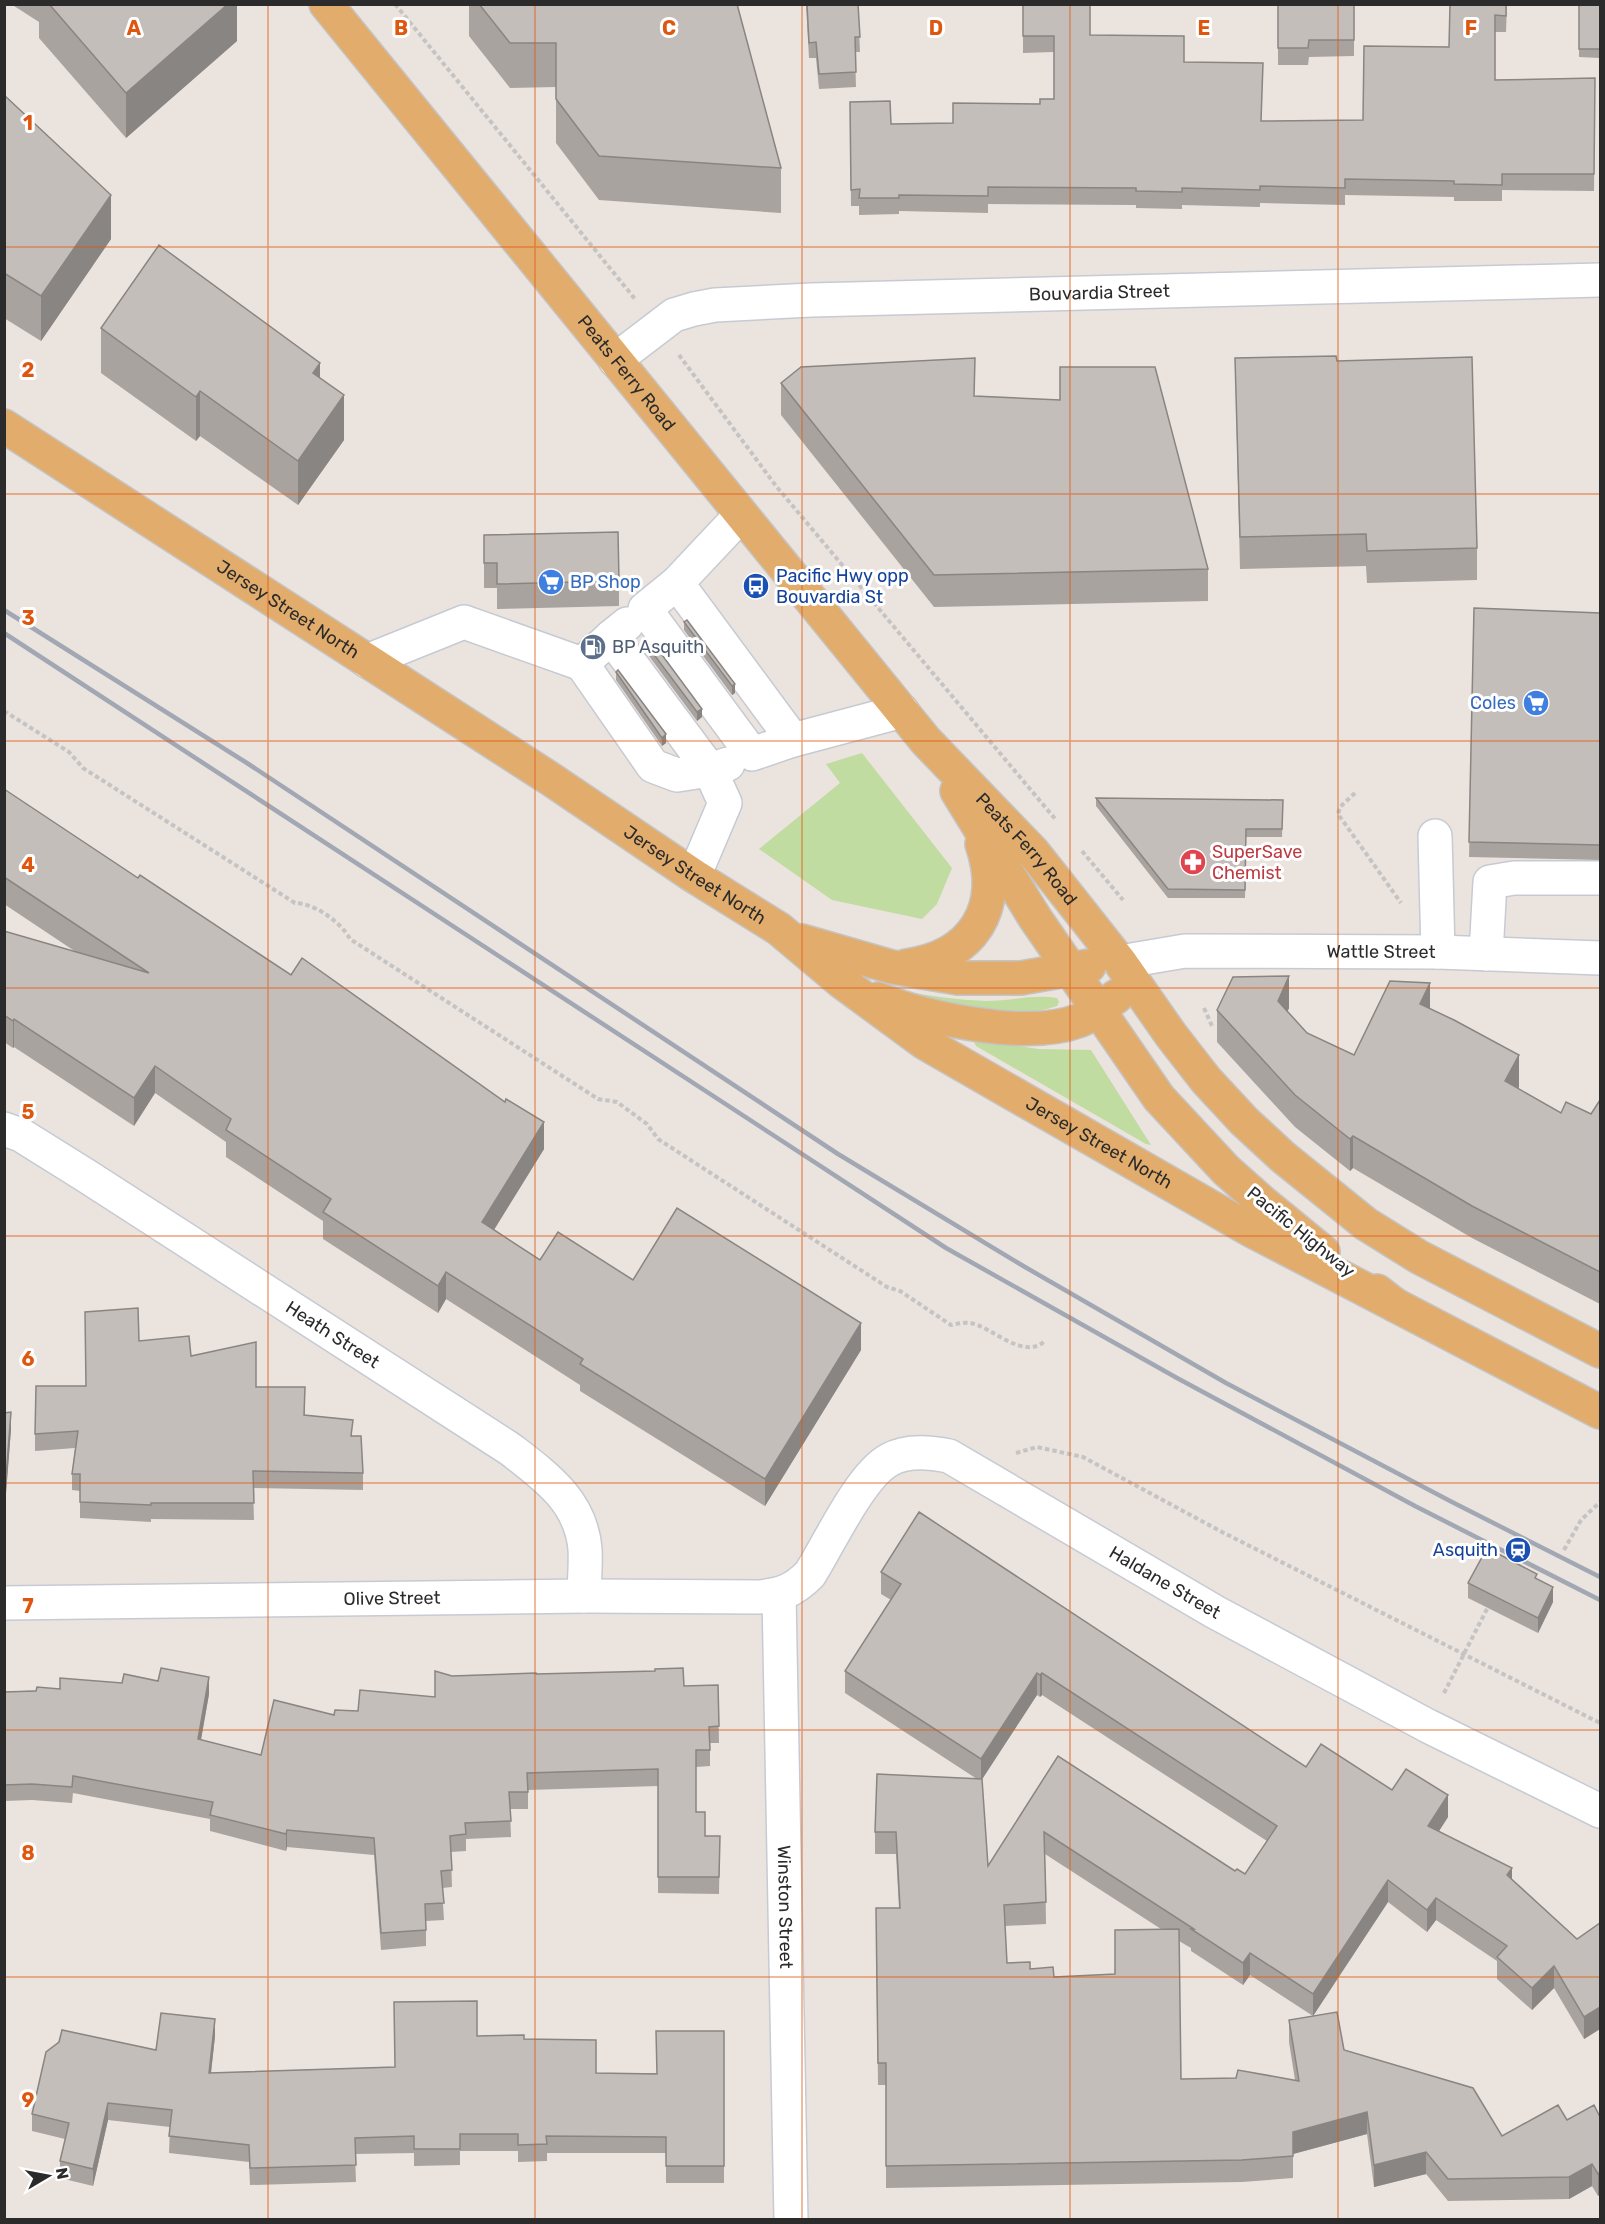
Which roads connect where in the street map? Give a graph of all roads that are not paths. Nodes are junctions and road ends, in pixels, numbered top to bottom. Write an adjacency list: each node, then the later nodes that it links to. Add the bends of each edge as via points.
1 (326, 4): 3 (main road, Peats Ferry Road)
2 (1600, 280): 3 (street, Bouvardia Street, via 715,305 674,315)
3 (615, 360): 5 (main road, Peats Ferry Road)
4 (4, 426): 9 (main road, Jersey Street North)
5 (741, 515): 6 (street); 11 (main road, Peats Ferry Road)
6 (676, 583): 7 (street); 12 (street)
7 (645, 609): 8 (street); 14 (street)
8 (611, 637): 10 (street); 15 (street)
9 (368, 661): 10 (street, via 464,622); 18 (main road, Jersey Street North)
10 (582, 664): 15 (street, via 653,766 677,775)
11 (902, 711): 12 (street); 13 (main road, Peats Ferry Road)
12 (793, 740): 14 (street)
13 (926, 741): 16 (main road, Peats Ferry Road); 26 (main road, Peats Ferry Road, via 1034,852)
14 (752, 754): 15 (street)
15 (710, 770): 18 (street, via 725,803)
16 (968, 809): 24 (main road, via 989,870 987,902 979,925 964,942 945,954 918,964); 25 (main road, Peats Ferry Road, via 1035,918)
17 (1435, 836): 21 (street)
18 (694, 876): 20 (main road, Jersey Street North)
19 (1600, 878): 22 (street, via 1514,878 1490,882)
20 (779, 929): 24 (main road, via 806,943); 27 (main road, Jersey Street North)
21 (1438, 952): 22 (street, Wattle Street); 26 (street, Wattle Street, via 1185,951)
22 (1486, 954): 23 (street, Wattle Street)
23 (1600, 958)
24 (892, 967): 25 (main road, via 958,978 1021,978)
25 (1072, 969): 26 (main road); 28 (main road, Pacific Highway)
26 (1128, 972): 28 (main road); 31 (main road, via 1206,1080 1244,1122 1325,1193 1419,1257)
27 (842, 982): 28 (main road, via 887,1002 974,1024 1053,1026 1078,1021); 30 (main road, Jersey Street North, via 893,1021 970,1070 1248,1229)
28 (1099, 1010): 30 (main road, Pacific Highway, via 1159,1098 1226,1170 1310,1242)
29 (4, 1129): 34 (street, Heath Street, via 100,1185 510,1449 554,1483 570,1503 580,1525 585,1549)
30 (1395, 1305): 32 (main road, Pacific Highway)
31 (1600, 1352)
32 (1600, 1412)
33 (779, 1595): 34 (street, Olive Street); 36 (street, Haldane Street, via 796,1588 810,1574 873,1472 890,1459 911,1454 949,1456 1190,1597 1428,1726); 37 (street, Winston Street)
34 (584, 1596): 35 (street, Olive Street)
35 (4, 1603)
36 (1600, 1812)
37 (790, 2220)

